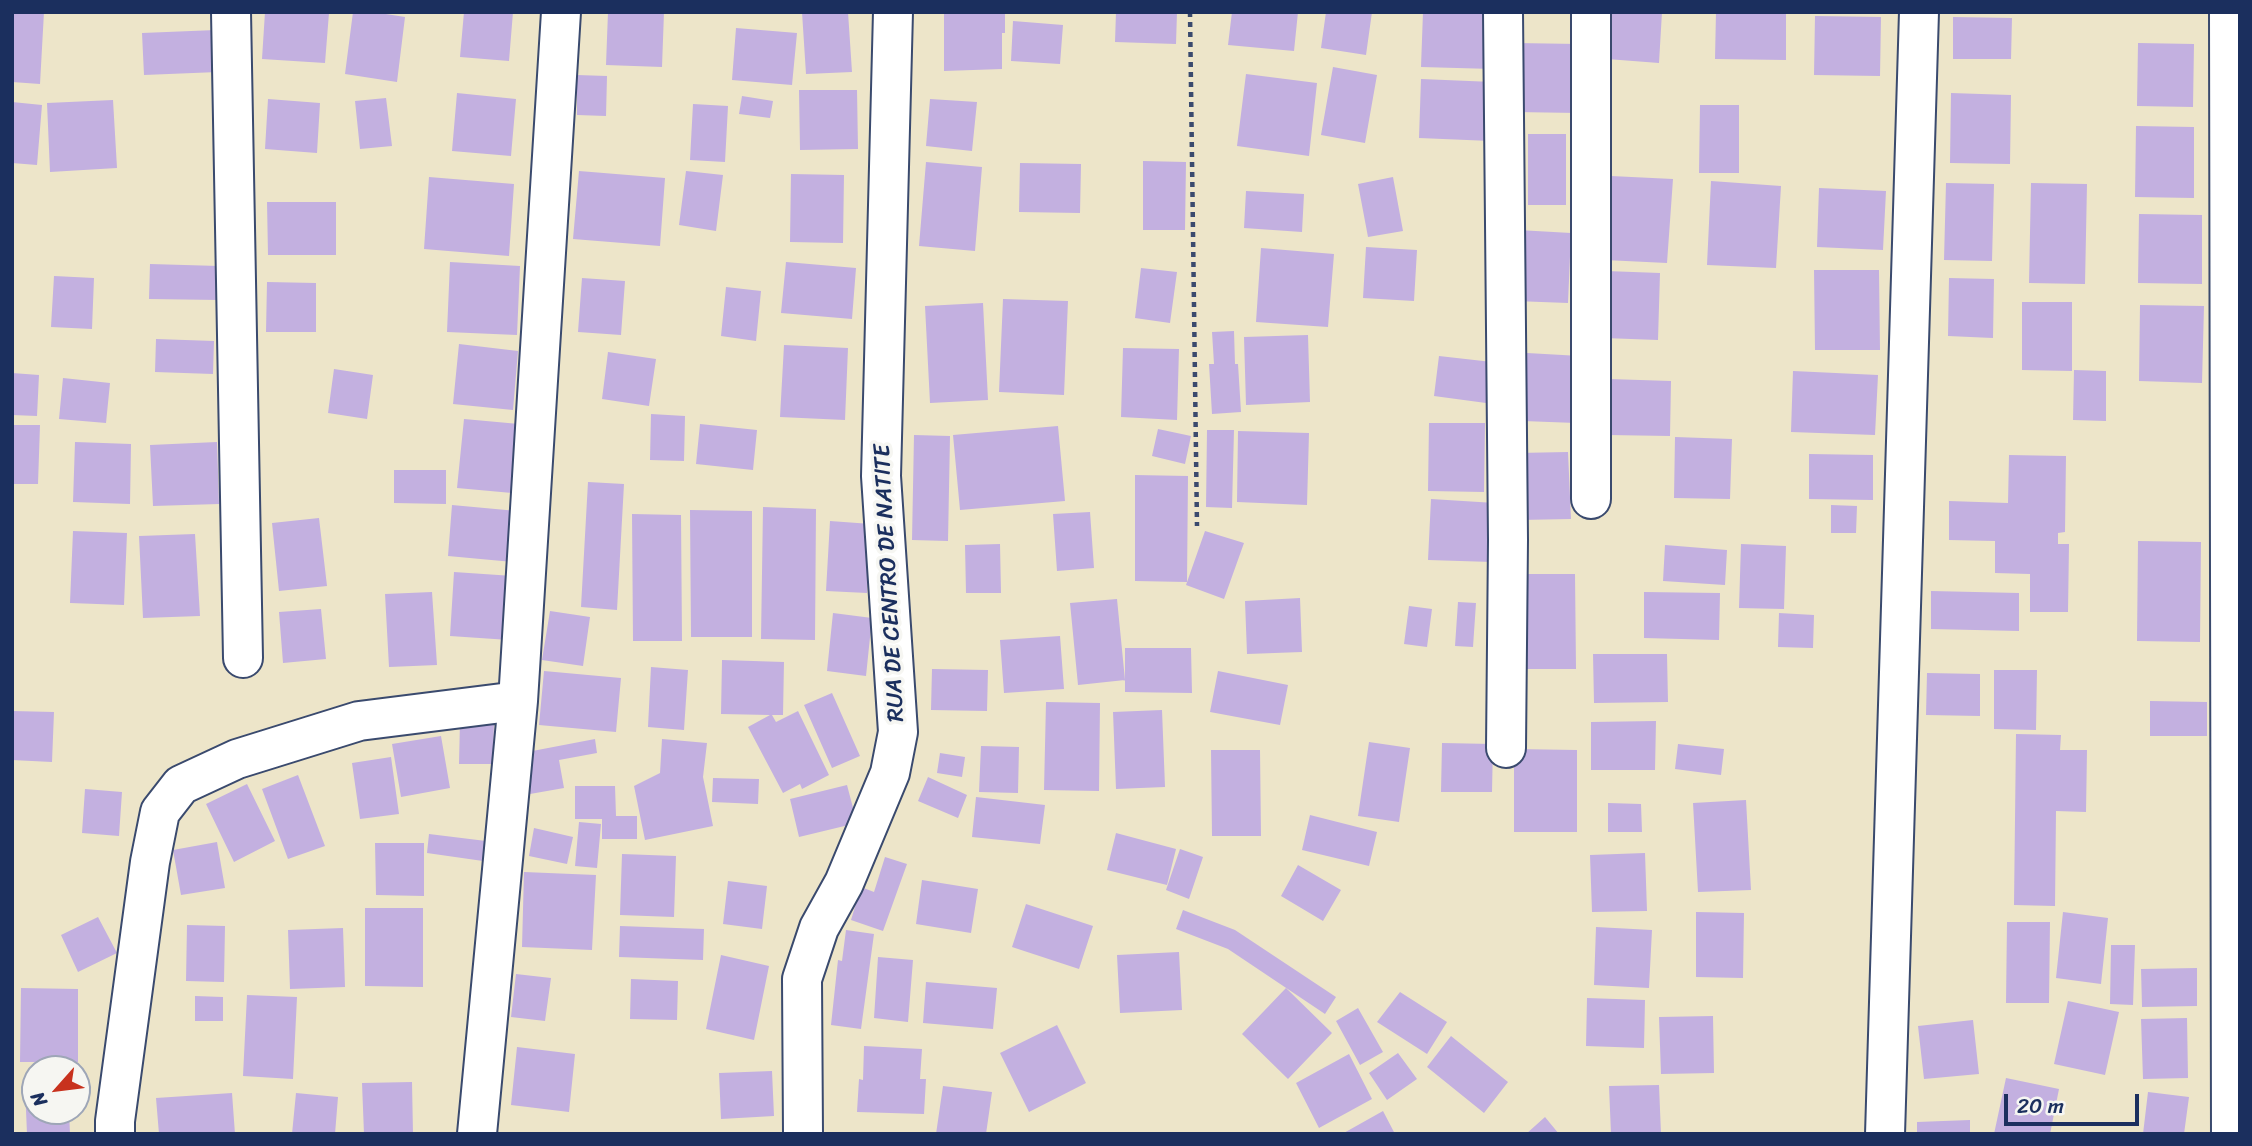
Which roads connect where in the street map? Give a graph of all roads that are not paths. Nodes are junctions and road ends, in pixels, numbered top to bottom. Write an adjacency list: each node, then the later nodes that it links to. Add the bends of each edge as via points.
1 (230, 12): 9 (street)
2 (561, 12): 10 (street)
3 (893, 12): 14 (street, RUA DE CENTRO DE NATITE, via 881,476 898,732 890,773 844,883 819,928 802,979)
4 (1503, 12): 11 (street)
5 (1591, 12): 8 (street)
6 (1919, 12): 15 (street)
7 (2229, 12): 16 (street)
8 (1591, 499)
9 (243, 658)
10 (518, 701): 12 (street, via 359,721 237,759 181,785 160,811 157,824); 13 (street)
11 (1506, 748)
12 (115, 1134)
13 (477, 1134)
14 (803, 1134)
15 (1885, 1134)
16 (2231, 1134)

